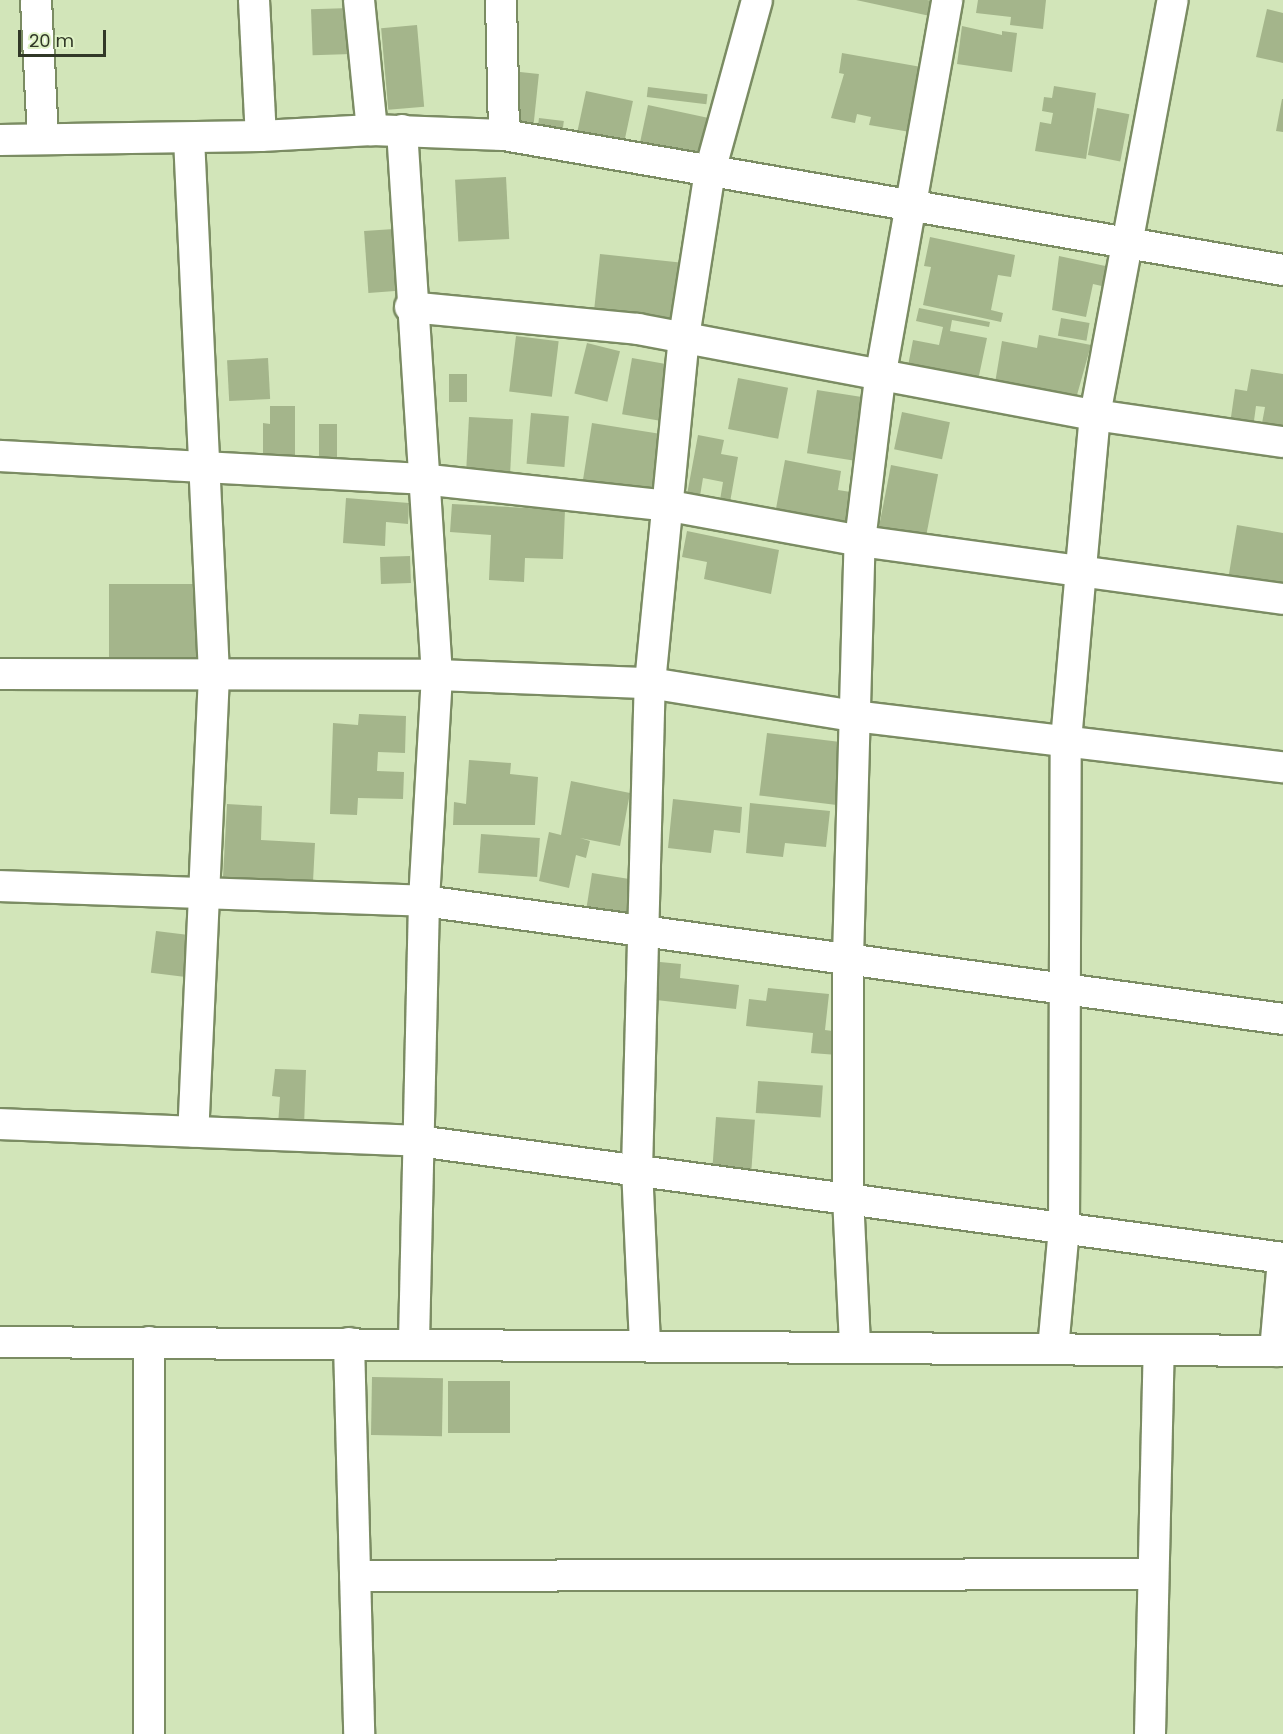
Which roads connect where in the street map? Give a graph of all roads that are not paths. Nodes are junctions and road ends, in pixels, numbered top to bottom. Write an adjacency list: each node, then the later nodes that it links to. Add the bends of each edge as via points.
1 (36, 0): 13 (street)
2 (254, 0): 11 (street)
3 (360, 0): 8 (street)
4 (501, 0): 10 (street)
5 (757, 0): 15 (street)
6 (947, 0): 16 (street)
7 (1173, 0): 17 (street)
8 (372, 130): 9 (street); 11 (street)
9 (402, 130): 10 (street); 19 (street)
10 (504, 135): 15 (street)
11 (261, 136): 12 (street)
12 (189, 138): 13 (street); 25 (street)
13 (43, 139): 14 (street)
14 (0, 140)
15 (710, 171): 16 (street); 20 (street)
16 (910, 205): 17 (street); 21 (street)
17 (1123, 245): 18 (street); 22 (street)
18 (1283, 270)
19 (410, 307): 20 (street); 26 (street)
20 (684, 337): 21 (street); 27 (street)
21 (880, 378): 22 (street); 28 (street)
22 (1095, 415): 23 (street); 29 (street)
23 (1283, 442)
24 (0, 456): 25 (street)
25 (202, 465): 26 (street); 32 (street)
26 (421, 479): 27 (street); 33 (street)
27 (670, 506): 28 (street); 34 (street)
28 (860, 541): 29 (street); 35 (street)
29 (1080, 568): 30 (street); 36 (street)
30 (1283, 599)
31 (0, 674): 32 (street)
32 (214, 675): 33 (street); 39 (street)
33 (437, 675): 34 (street); 40 (street)
34 (650, 683): 35 (street); 41 (street)
35 (853, 716): 36 (street); 42 (street)
36 (1066, 741): 37 (street); 43 (street)
37 (1283, 767)
38 (0, 886): 39 (street)
39 (202, 893): 40 (street); 46 (street)
40 (424, 901): 41 (street); 47 (street)
41 (642, 928): 42 (street); 48 (street)
42 (848, 958): 43 (street); 49 (street)
43 (1064, 990): 44 (street); 50 (street)
44 (1283, 1019)
45 (0, 1124): 46 (street)
46 (193, 1132): 47 (street)
47 (418, 1141): 48 (street); 55 (street)
48 (637, 1170): 49 (street); 56 (street)
49 (848, 1197): 50 (street); 57 (street)
50 (1064, 1229): 51 (street); 58 (street)
51 (1283, 1259): 60 (street)
52 (0, 1342): 53 (street)
53 (149, 1342): 54 (street); 63 (street)
54 (349, 1343): 55 (street); 62 (street)
55 (414, 1343): 56 (street)
56 (645, 1344): 57 (street)
57 (855, 1345): 58 (street)
58 (1053, 1349): 59 (street)
59 (1159, 1351): 60 (street); 61 (street)
60 (1279, 1351)
61 (1153, 1574): 62 (street); 65 (street)
62 (355, 1576): 64 (street)
63 (149, 1734)
64 (359, 1734)
65 (1150, 1734)

